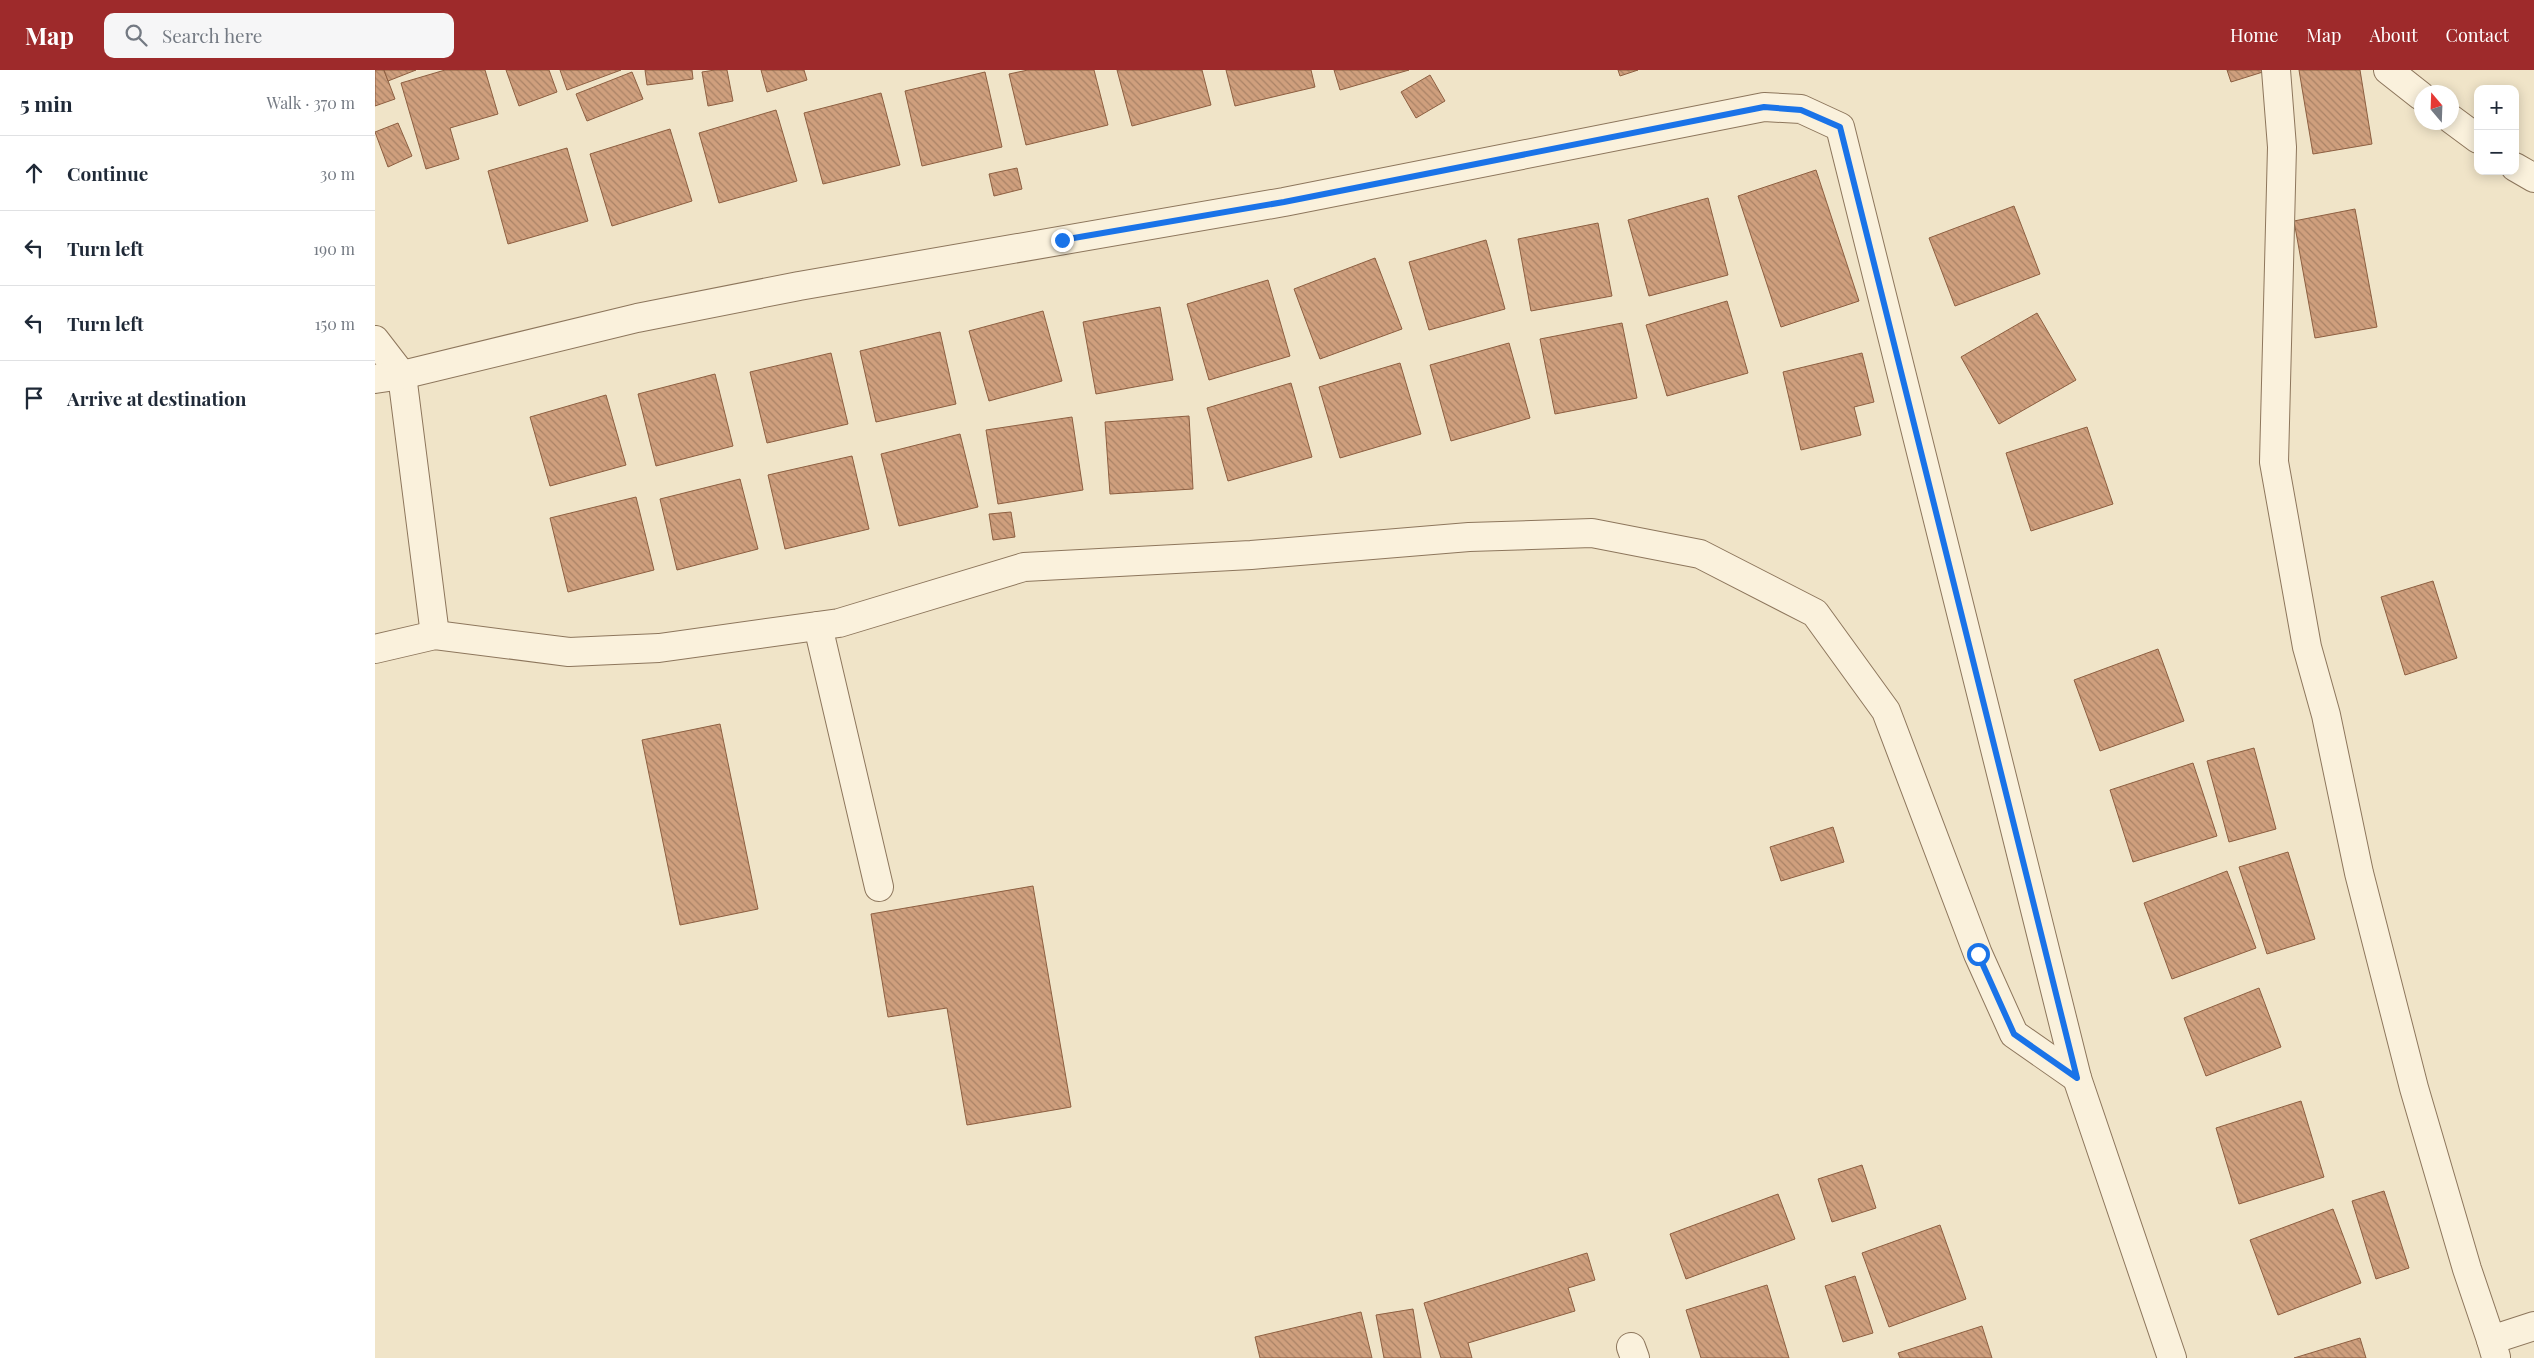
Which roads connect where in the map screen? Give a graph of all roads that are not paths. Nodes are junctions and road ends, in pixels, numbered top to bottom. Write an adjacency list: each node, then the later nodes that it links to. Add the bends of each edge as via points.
1 (2276, 70): 17 (street, via 2282,147 2274,462 2307,647 2326,715 2359,873 2414,1088)
2 (2388, 70): 3 (street)
3 (2414, 90)
4 (2459, 125): 5 (street)
5 (2474, 136)
6 (2519, 169): 7 (street)
7 (2534, 178)
8 (375, 340): 9 (street)
9 (402, 375): 10 (street); 12 (street); 15 (street, via 637,318 799,286 1284,202 1764,107 1801,110 1840,127)
10 (375, 380)
11 (818, 626): 12 (street, via 659,648 569,652); 14 (street); 15 (street, via 839,624 1024,567 1251,555 1469,536 1592,533 1699,554 1815,613 1886,711 1978,954 2014,1034)
12 (435, 635): 13 (street)
13 (375, 650)
14 (879, 886)
15 (2077, 1078): 18 (street)
16 (2534, 1326): 17 (street)
17 (2494, 1349)
18 (2172, 1358)

